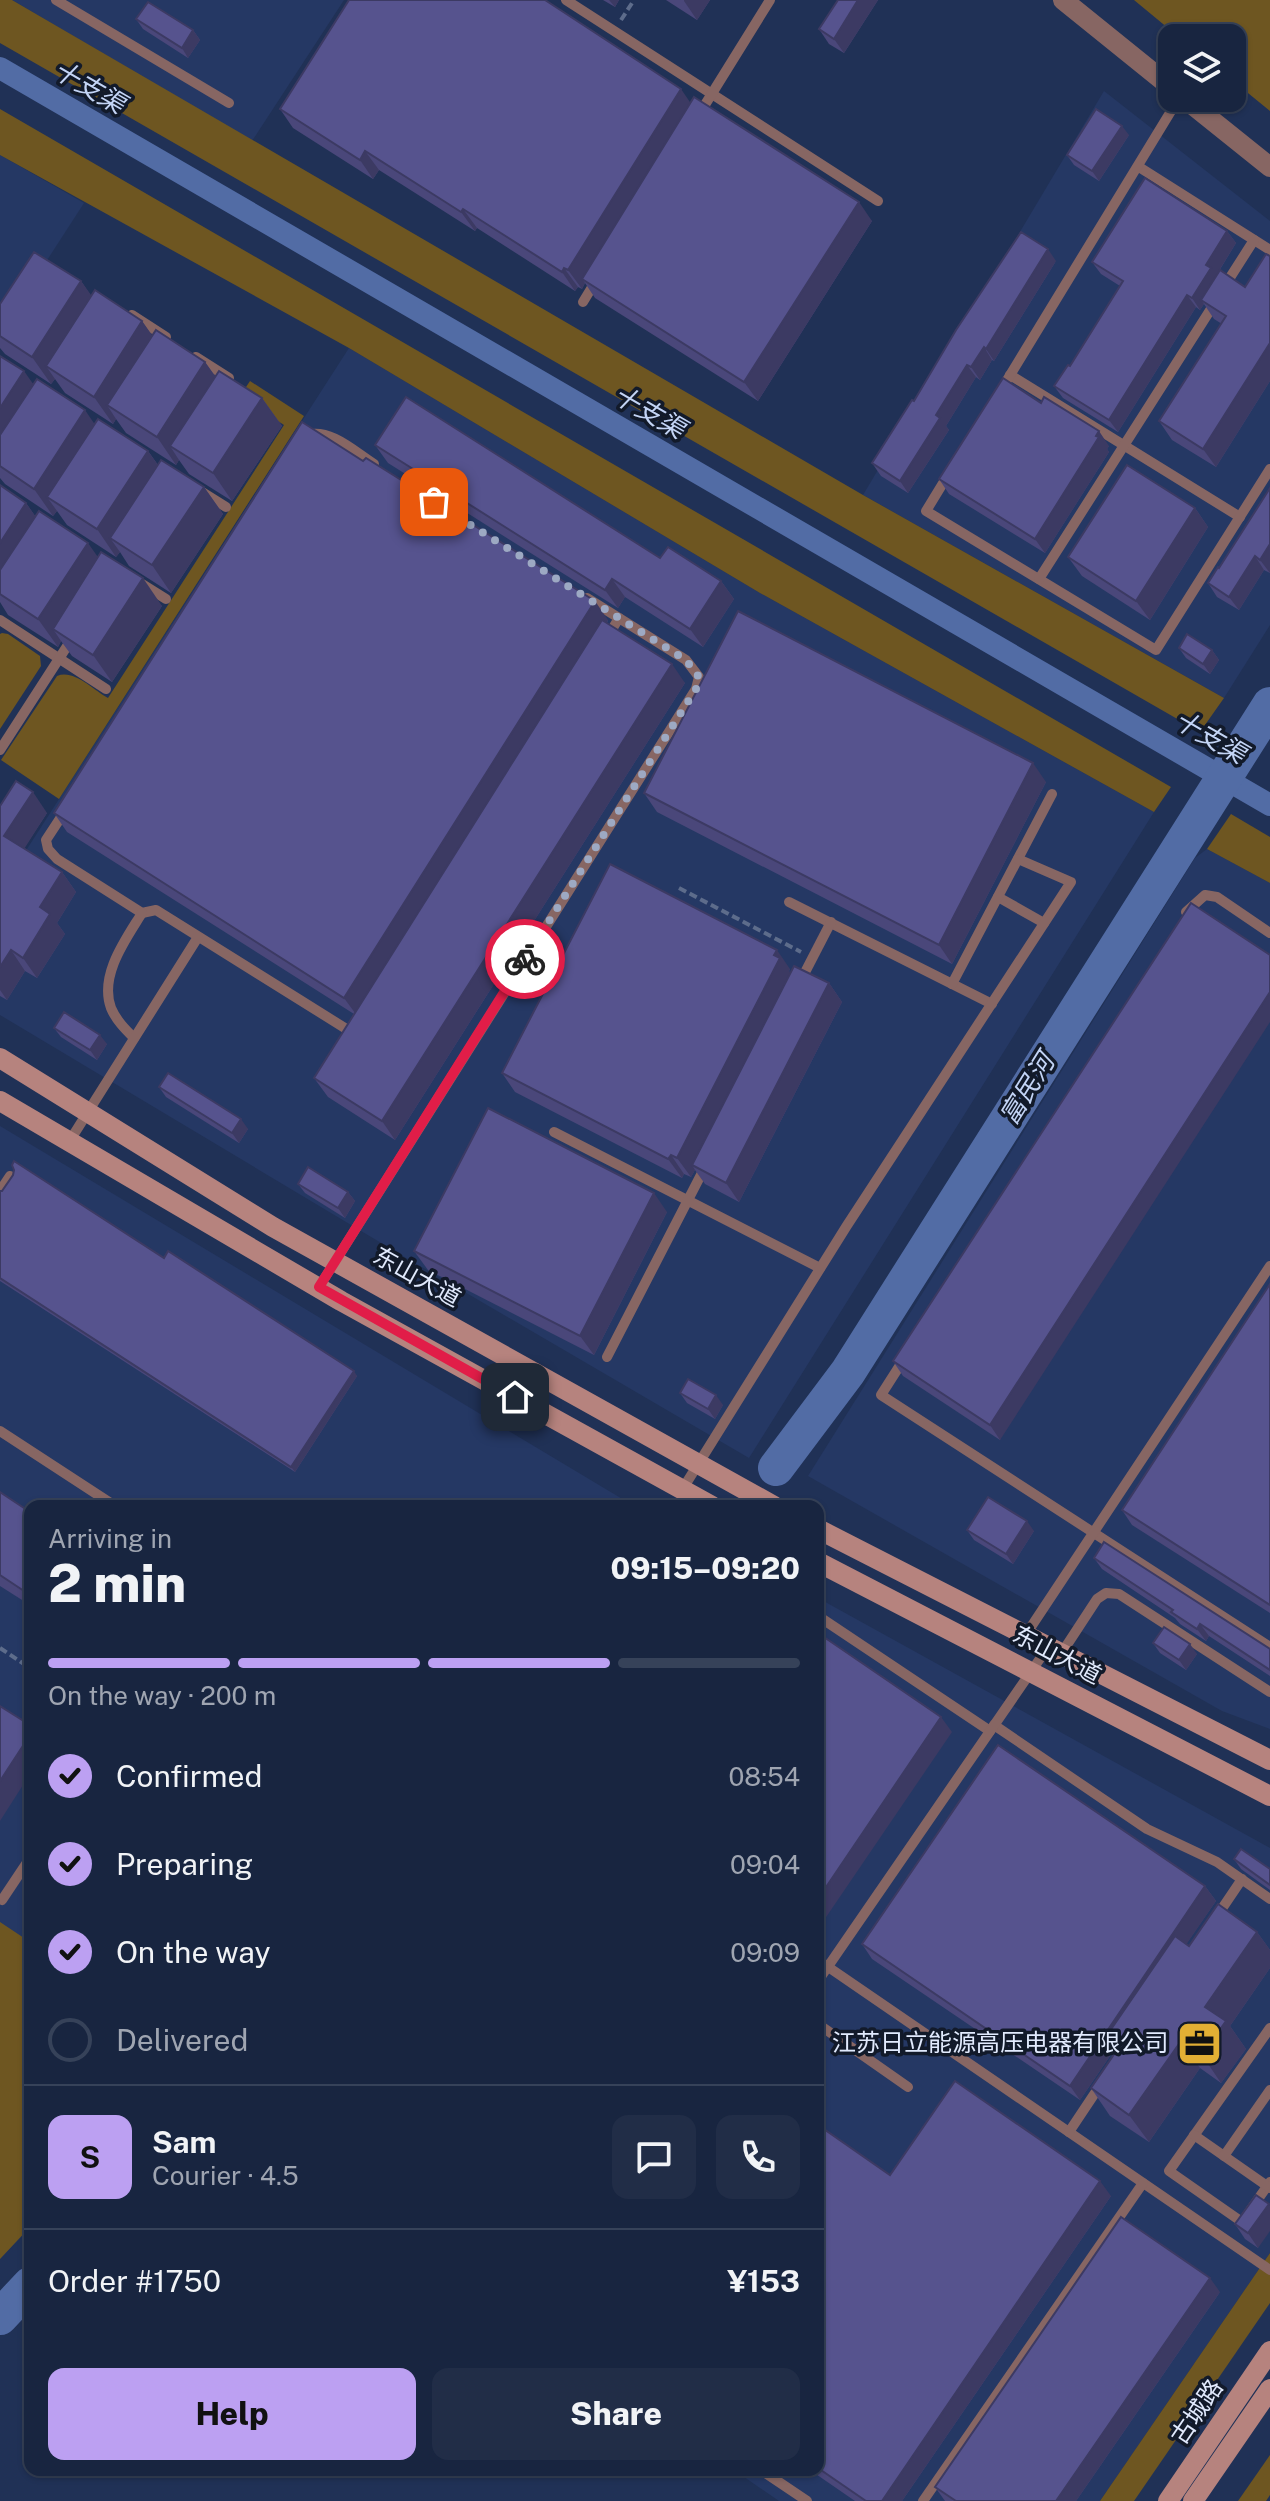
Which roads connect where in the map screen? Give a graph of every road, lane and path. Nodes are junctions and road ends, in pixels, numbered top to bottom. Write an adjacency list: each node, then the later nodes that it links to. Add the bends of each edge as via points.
1 (56, 0): 9 (lane)
2 (566, 0): 6 (lane)
3 (634, 0): 6 (path)
4 (770, 0): 8 (lane)
5 (1063, 0): 7 (street)
6 (614, 31): 8 (lane)
7 (1158, 77)
8 (712, 94): 12 (lane); 15 (lane)
9 (229, 103)
10 (1173, 112): 13 (lane)
11 (1200, 112): 14 (street)
12 (696, 120)
13 (1139, 167): 16 (lane); 23 (lane)
14 (1270, 167)
15 (878, 201)
16 (1254, 240): 17 (lane); 26 (lane)
17 (1270, 250)
18 (607, 263): 19 (lane)
19 (583, 302)
20 (126, 311): 21 (lane)
21 (175, 343)
22 (188, 351): 24 (lane)
23 (1010, 375): 25 (lane); 26 (lane)
24 (238, 384)
25 (993, 402)
26 (1124, 446): 33 (lane); 35 (lane)
27 (297, 448): 28 (lane, via 305,435 318,431)
28 (381, 469)
29 (1270, 469): 33 (lane)
30 (951, 470): 35 (lane, via 926,511)
31 (190, 484): 32 (lane)
32 (226, 507)
33 (1240, 517): 35 (lane, via 1156,650)
34 (130, 576): 37 (lane)
35 (1039, 579)
36 (579, 593): 38 (lane)
37 (166, 599)
38 (619, 618): 41 (lane); 72 (lane, via 686,660 699,677 696,689)
39 (0, 620): 42 (lane)
40 (76, 633): 42 (lane)
41 (602, 645)
42 (59, 658): 43 (lane); 44 (lane)
43 (106, 689)
44 (0, 750)
45 (1052, 794): 47 (lane)
46 (71, 801): 51 (lane, via 46,840 48,849)
47 (1018, 859): 49 (lane); 54 (lane, via 1071,882)
48 (679, 888): 57 (path)
49 (998, 897): 54 (lane); 58 (lane)
50 (789, 902): 52 (lane)
51 (142, 913): 56 (lane, via 156,910); 62 (lane, via 119,952 108,991 119,1022)
52 (831, 922): 57 (lane); 58 (lane)
53 (1180, 922): 55 (lane, via 1205,895 1217,897)
54 (1044, 923): 60 (lane)
55 (1270, 933)
56 (198, 937): 61 (lane, via 355,1036); 62 (lane)
57 (812, 958): 59 (lane)
58 (952, 984): 60 (lane)
59 (791, 999)
60 (992, 1004): 74 (lane)
61 (364, 1022)
62 (134, 1038): 65 (lane)
63 (0, 1058): 65 (main road, 东山大道)
64 (0, 1101): 67 (main road)
65 (88, 1112): 67 (lane); 72 (main road, 东山大道)
66 (554, 1132): 71 (lane)
67 (69, 1142): 75 (main road)
68 (708, 1160): 71 (lane)
69 (10, 1176): 70 (lane)
70 (0, 1191)
71 (687, 1200): 74 (lane); 77 (lane)
72 (334, 1261): 75 (lane); 79 (main road, 东山大道)
73 (1270, 1266): 85 (lane)
74 (820, 1268): 79 (lane)
75 (319, 1287): 80 (main road)
76 (907, 1354): 85 (lane, via 881,1395)
77 (607, 1357)
78 (0, 1431): 81 (lane)
79 (697, 1465): 80 (lane); 83 (main road, 东山大道)
80 (682, 1490): 82 (main road)
81 (106, 1500)
82 (701, 1500)
83 (763, 1500)
84 (824, 1532): 88 (main road, 东山大道)
85 (1092, 1534): 88 (lane); 89 (lane)
86 (824, 1565): 93 (main road, 东山大道)
87 (824, 1620): 95 (lane)
88 (1025, 1636): 91 (main road, 东山大道)
89 (1270, 1647)
90 (0, 1648): 92 (path)
91 (1054, 1651): 93 (lane); 94 (lane, via 1097,1599 1119,1594); 96 (main road, 东山大道)
92 (24, 1664)
93 (1031, 1671): 95 (lane); 97 (main road, 东山大道)
94 (1270, 1692)
95 (992, 1728): 99 (lane, via 1147,1829); 103 (lane)
96 (1270, 1760)
97 (1270, 1796)
98 (24, 1867): 100 (lane)
99 (1242, 1879): 101 (lane); 102 (lane)
100 (0, 1899)
101 (1270, 1899)
102 (1207, 1930)
103 (824, 1963)
104 (824, 1965): 110 (lane)
105 (824, 2028): 108 (lane)
106 (1270, 2028): 111 (lane)
107 (1112, 2069): 110 (lane)
108 (908, 2087)
109 (1270, 2090): 112 (lane)
110 (1069, 2132): 113 (lane)
111 (1194, 2135): 112 (lane); 114 (lane, via 1169,2171 1242,2222)
112 (1224, 2156): 114 (lane)
113 (1143, 2183): 115 (lane); 120 (lane)
114 (1269, 2185)
115 (1270, 2270)
116 (1270, 2351): 121 (main road, 古城路)
117 (1270, 2389): 122 (main road, 古城路)
118 (770, 2476): 119 (lane)
119 (807, 2501)
120 (923, 2501)
121 (1168, 2501)
122 (1193, 2501)

